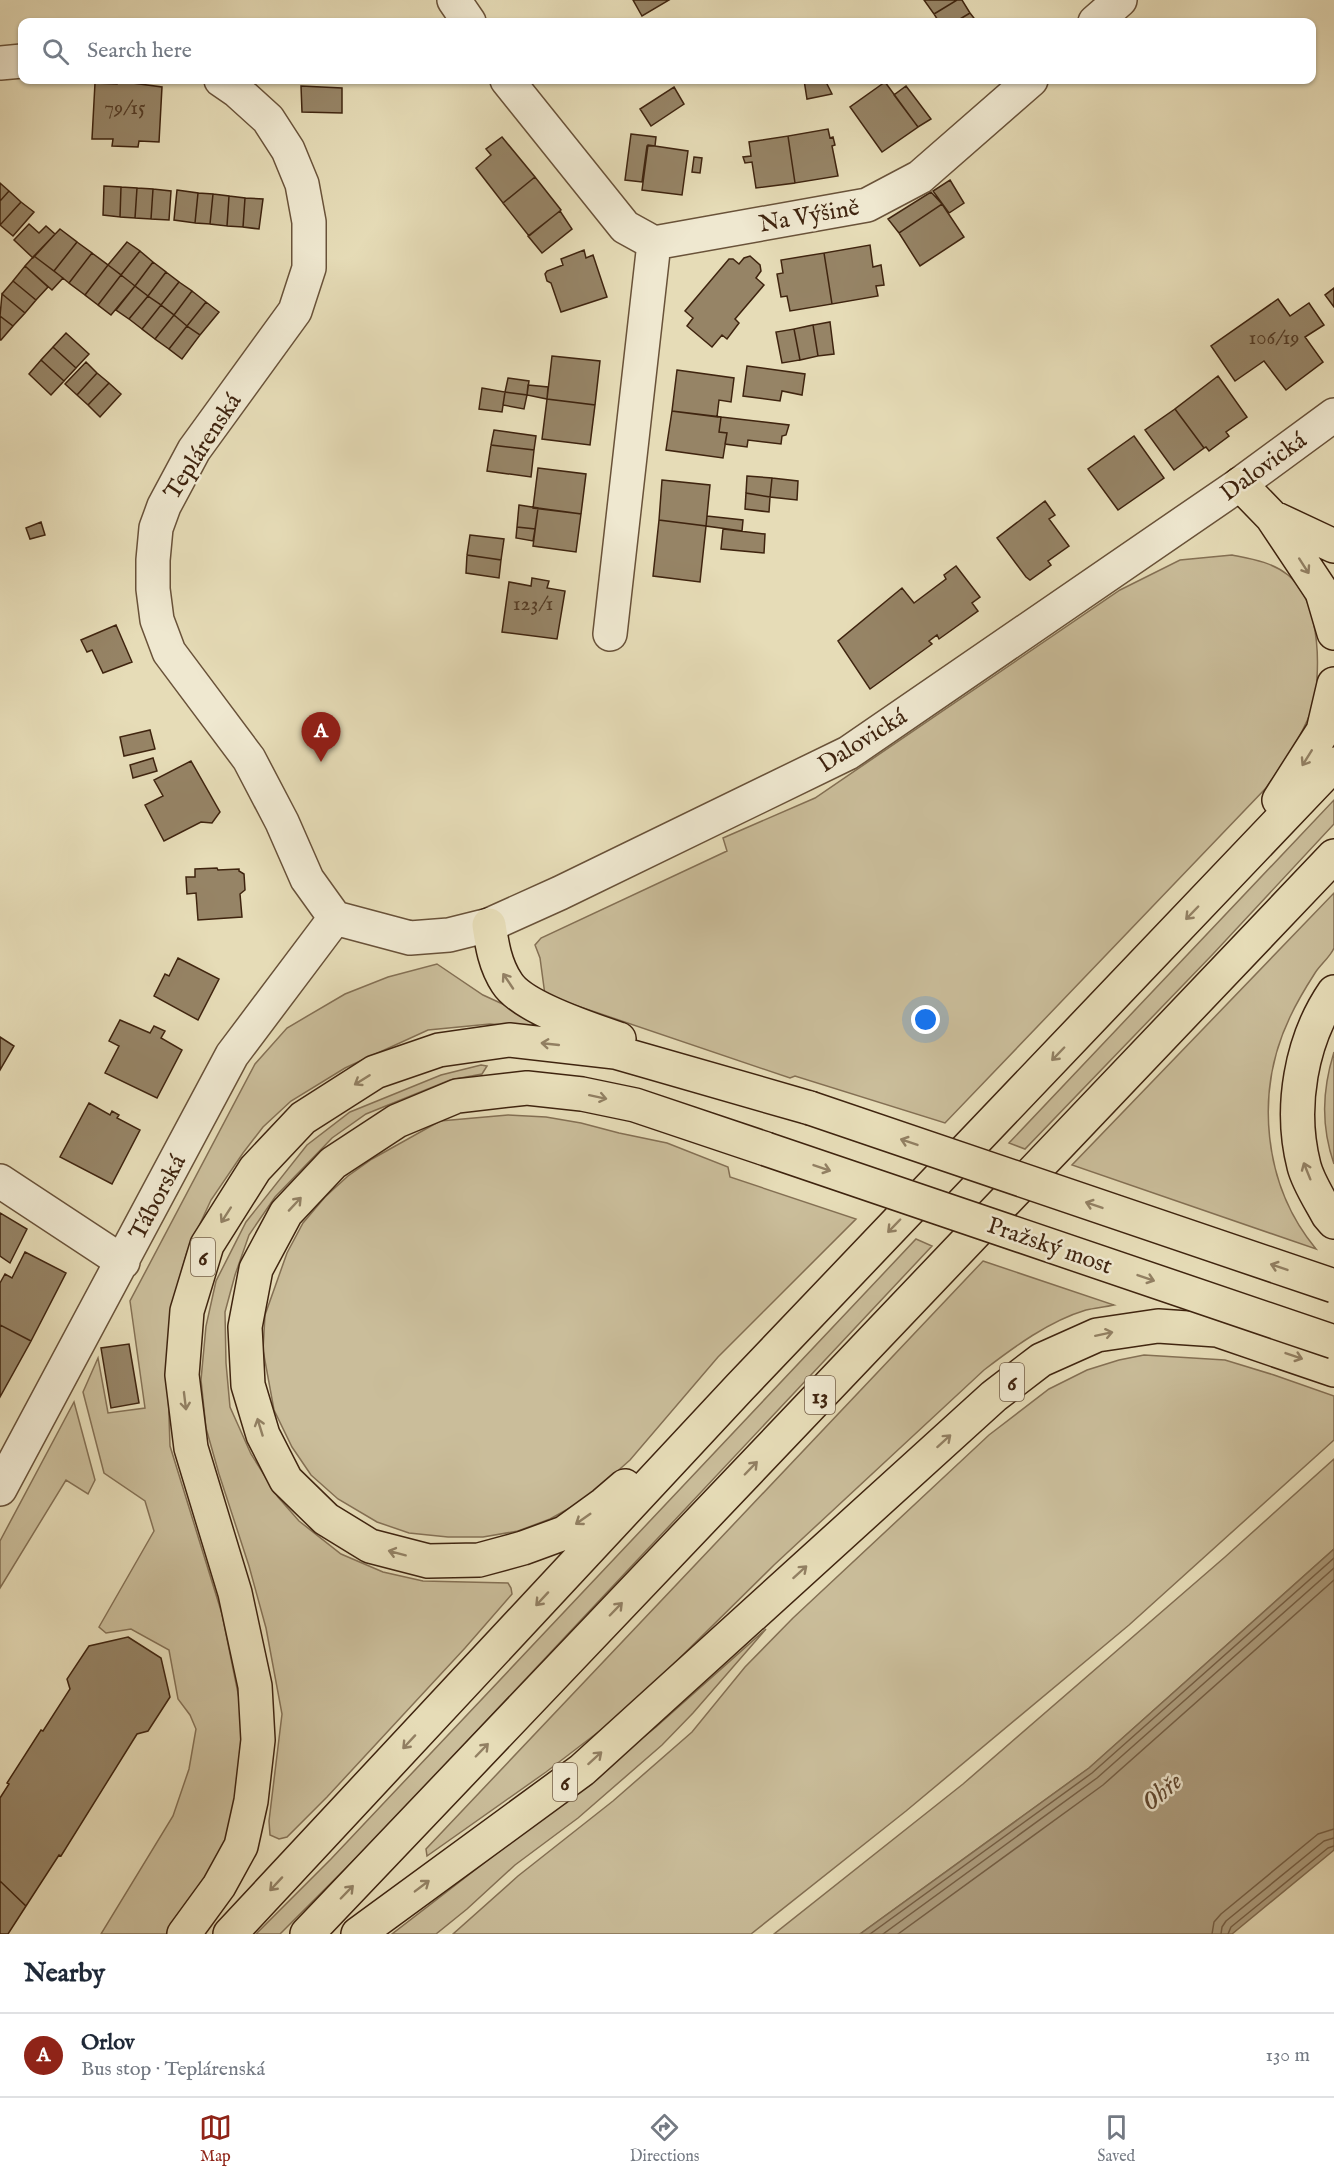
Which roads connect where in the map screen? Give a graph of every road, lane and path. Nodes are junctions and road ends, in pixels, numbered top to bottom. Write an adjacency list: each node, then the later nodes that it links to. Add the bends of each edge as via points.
1 (454, 0): 3 (street)
2 (1120, 0): 4 (street)
3 (466, 18)
4 (1100, 18)
5 (18, 61): 6 (street)
6 (0, 63)
7 (227, 84): 21 (street, Teplárenská, via 268,119 288,150 303,184 309,222 309,268 295,311 194,450 164,506 156,528 153,560 156,620 169,652 249,759 308,879)
8 (510, 84): 10 (street, via 625,227)
9 (1026, 84): 10 (street, Na Výšině, via 920,177 867,205)
10 (654, 243): 16 (street)
11 (1334, 415): 12 (street, Dalovická)
12 (1240, 484): 13 (highway); 22 (street, Dalovická, via 849,753)
13 (1272, 517): 14 (highway); 15 (highway, one-way to 15, via 1322,592)
14 (1334, 546)
15 (1334, 633)
16 (610, 634)
17 (1334, 684): 20 (highway, one-way to 20, via 1323,731)
18 (1334, 765): 20 (highway)
19 (1334, 856): 35 (highway, 13, one-way to 19)
20 (1220, 884): 31 (highway, one-way to 31)
21 (335, 918): 22 (street, Dalovická, via 410,938 449,935); 27 (street, Táborská, via 232,1055)
22 (489, 925): 24 (highway, one-way to 22, via 579,1025 535,1005 508,985 494,954)
23 (1334, 992): 26 (highway, one-way to 23, via 1304,1168 1297,1125 1301,1077 1310,1037)
24 (810, 1108): 28 (highway, 6, one-way to 24, bridge); 33 (highway, 6, one-way to 33, via 615,1052 509,1040 438,1050 375,1071 303,1118 255,1169 207,1245 187,1311 182,1375 191,1448 235,1593 255,1686 258,1740 241,1846 219,1886)
25 (0, 1181): 27 (street)
26 (1334, 1222)
27 (123, 1262): 32 (street, Táborská)
28 (1334, 1286)
29 (1334, 1342): 31 (highway, Pražský most, one-way to 29, bridge, via 604,1504 564,1533 479,1560 428,1561 370,1546 326,1519 286,1480 263,1436 248,1385 244,1327 256,1269 286,1214 333,1163 397,1121 457,1096 527,1088 635,1105)
30 (1334, 1370): 36 (highway, 6, one-way to 30, via 582,1770 994,1396 1041,1360 1097,1335 1158,1326 1217,1330)
31 (740, 1387): 34 (highway, one-way to 34)
32 (0, 1489)
33 (184, 1934)
34 (230, 1934)
35 (307, 1934)
36 (358, 1934)

